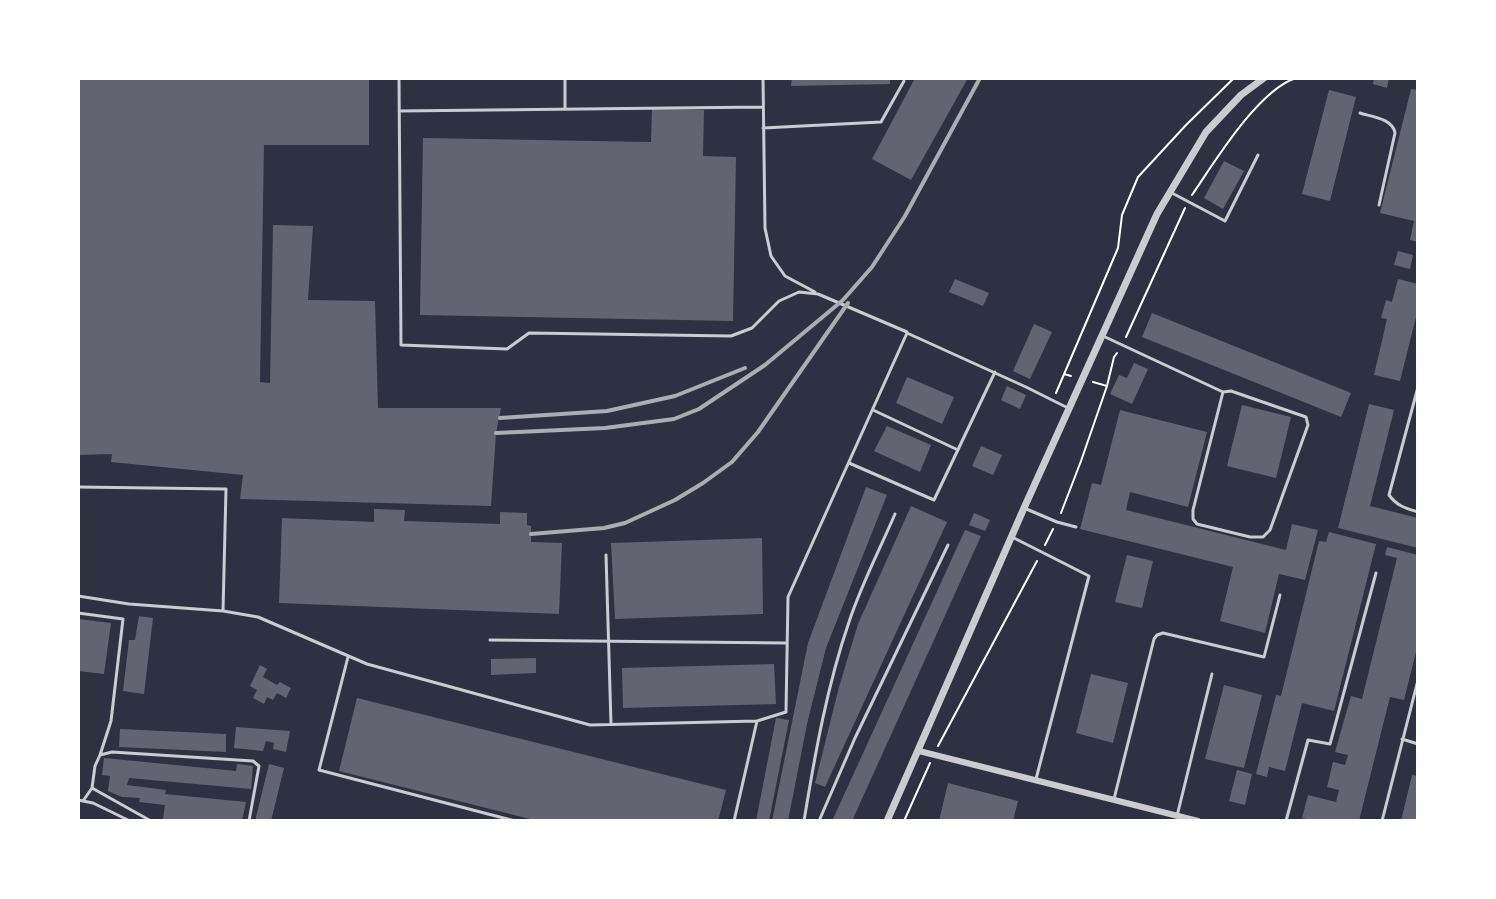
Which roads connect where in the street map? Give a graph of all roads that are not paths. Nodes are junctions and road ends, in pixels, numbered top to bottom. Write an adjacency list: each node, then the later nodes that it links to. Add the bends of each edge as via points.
1 (399, 78): 8 (lane)
2 (565, 78): 7 (lane)
3 (763, 78): 6 (lane)
4 (1264, 78): 12 (street, via 1206,132)
5 (904, 81): 10 (lane, via 881,122)
6 (763, 107): 7 (lane); 10 (lane)
7 (565, 109): 8 (lane)
8 (399, 111): 14 (lane, via 401,345 507,349 529,333 731,336 752,328 789,296)
9 (1360, 113): 13 (lane, via 1395,127)
10 (763, 128): 14 (lane, via 765,228 771,256 785,276)
11 (1258, 155): 12 (lane, via 1225,221)
12 (1170, 192): 16 (street)
13 (1379, 205)
14 (818, 294): 15 (lane)
15 (907, 333): 17 (lane); 21 (lane)
16 (1103, 336): 19 (lane); 20 (street)
17 (995, 372): 20 (lane); 22 (lane)
18 (1418, 387): 26 (lane, via 1389,495 1402,508)
19 (1223, 392): 19 (lane, via 1306,417 1303,440 1263,537 1193,519)
20 (1070, 408): 25 (street)
21 (873, 410): 22 (lane); 23 (lane)
22 (958, 450): 23 (lane, via 934,500)
23 (849, 463): 39 (lane, via 788,597)
24 (78, 487): 35 (lane, via 226,489)
25 (1024, 508): 28 (lane); 29 (street)
26 (1418, 512)
27 (895, 514): 59 (lane, via 849,620)
28 (1076, 527)
29 (1012, 537): 47 (street); 49 (lane, via 1089,576)
30 (948, 545): 60 (lane)
31 (606, 555): 38 (lane)
32 (1376, 573): 63 (lane, via 1330,744 1308,740)
33 (1280, 595): 51 (lane, via 1264,657 1163,633 1154,639)
34 (78, 596): 35 (lane)
35 (223, 611): 40 (lane, via 258,617)
36 (78, 613): 48 (lane, via 123,619 111,721)
37 (490, 640): 38 (lane)
38 (608, 640): 39 (lane); 44 (lane)
39 (787, 643): 43 (lane, via 786,712)
40 (348, 656): 44 (lane, via 590,725); 57 (lane, via 319,770)
41 (1212, 674): 53 (lane)
42 (1418, 680): 45 (lane)
43 (757, 721): 44 (lane); 58 (lane)
44 (611, 724)
45 (1402, 739): 46 (lane); 64 (lane)
46 (1418, 744)
47 (919, 751): 49 (street); 61 (street)
48 (100, 755): 50 (lane); 56 (lane, via 253,761 259,766)
49 (1035, 780): 51 (street)
50 (92, 788): 52 (lane); 55 (lane)
51 (1114, 799): 53 (street)
52 (81, 801): 54 (lane)
53 (1177, 816): 62 (street)
54 (130, 821)
55 (151, 821)
56 (249, 821)
57 (515, 821)
58 (734, 821)
59 (804, 821)
60 (819, 821)
61 (887, 821)
62 (1198, 821)
63 (1286, 821)
64 (1382, 821)

